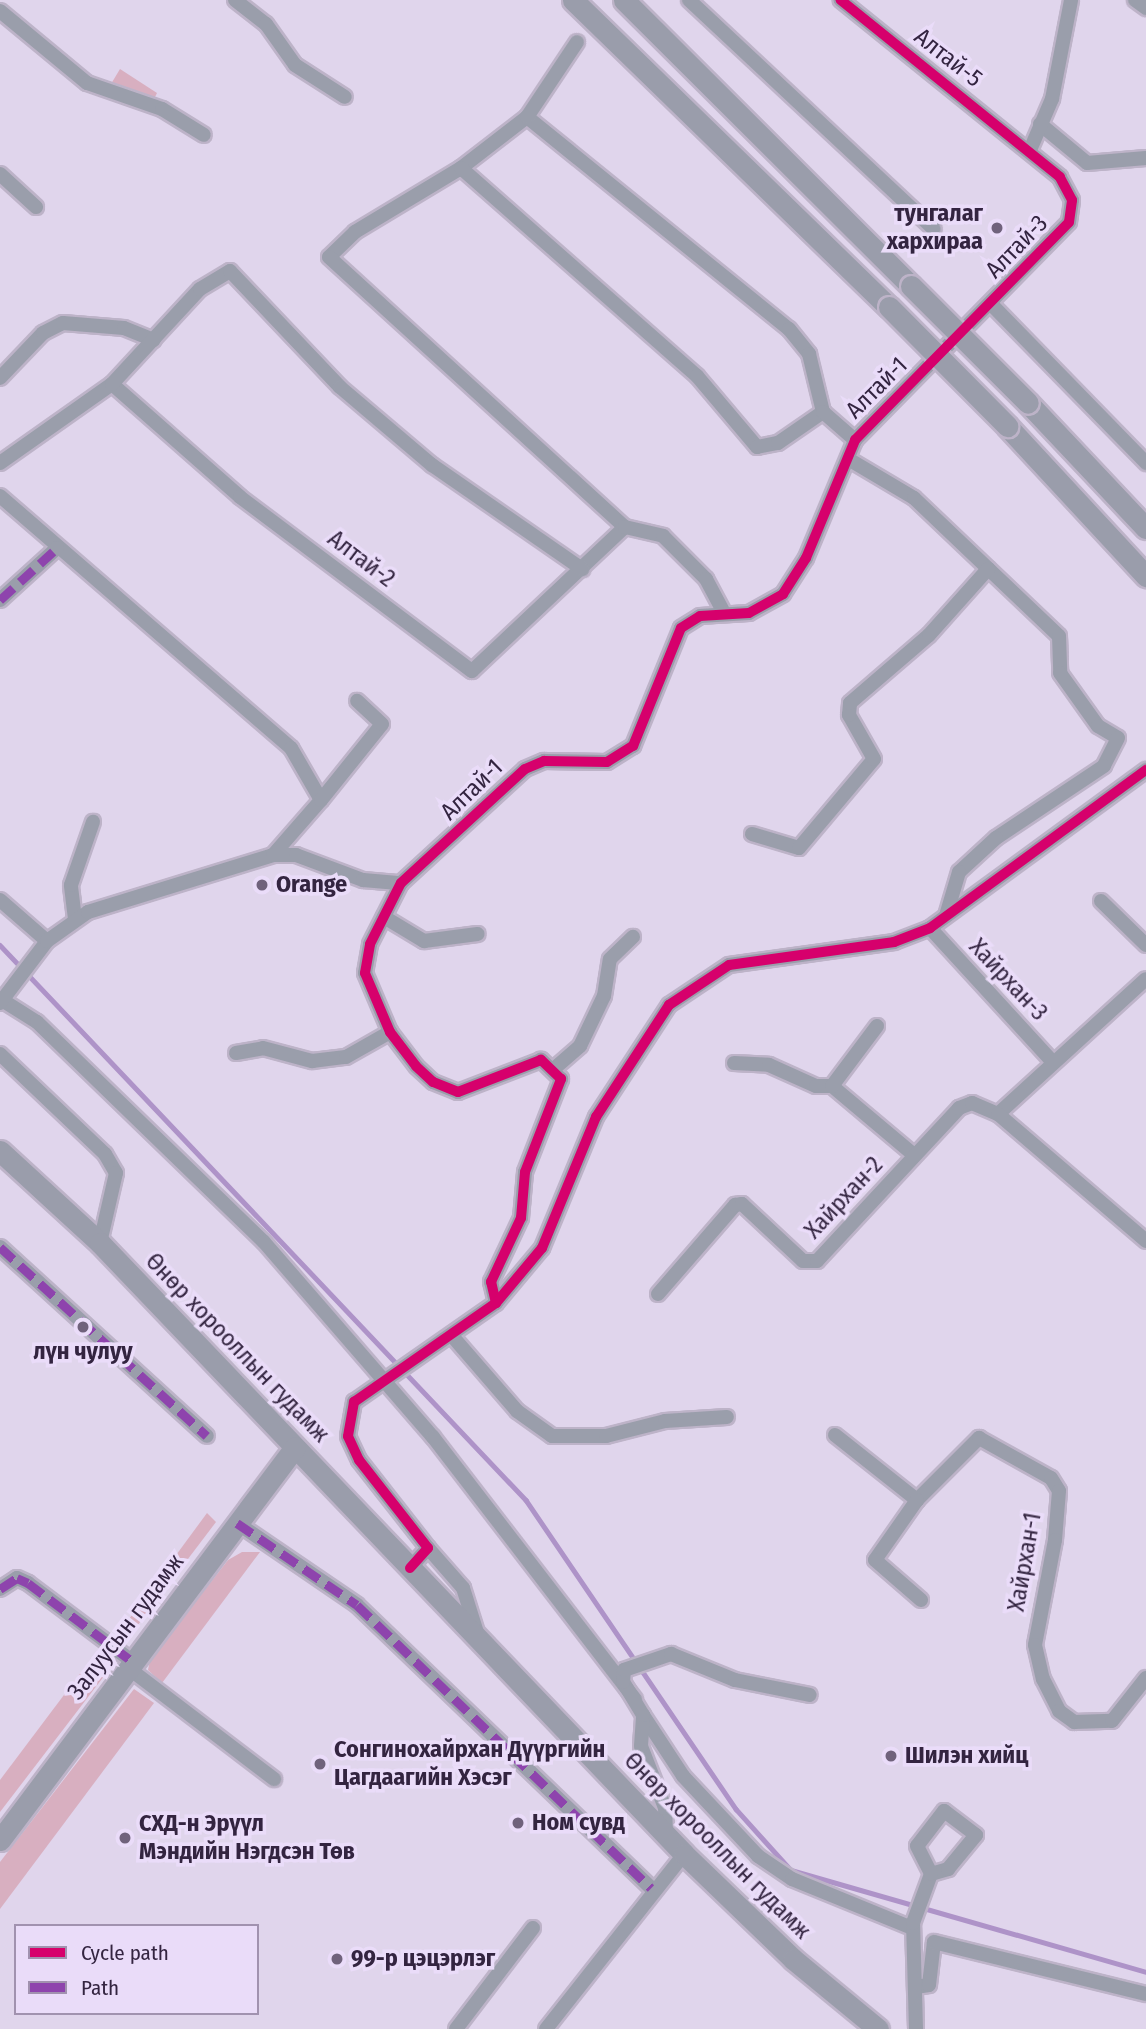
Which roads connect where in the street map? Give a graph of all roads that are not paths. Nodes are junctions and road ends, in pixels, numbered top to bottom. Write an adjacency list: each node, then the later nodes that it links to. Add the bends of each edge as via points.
1 (235, 0): 11 (street, via 266,24 295,65)
2 (573, 0): 36 (main road, bridge, via 889,307)
3 (624, 0): 32 (main road, bridge, via 1028,403)
4 (689, 0): 20 (street)
5 (841, 0): 15 (street, Алтай-5)
6 (1071, 0): 13 (street, via 1058,75)
7 (1135, 0): 8 (street)
8 (1146, 8)
9 (0, 11): 14 (street, via 87,83 162,110)
10 (577, 41): 12 (street)
11 (345, 97)
12 (527, 117): 17 (street); 25 (street, via 789,329 809,354)
13 (1040, 124): 15 (street); 16 (street, via 1087,163)
14 (204, 135)
15 (1030, 150): 21 (street, Алтай-3, via 1060,177 1072,200 1069,222)
16 (1146, 158)
17 (461, 168): 25 (street, via 697,376 757,447 778,443); 31 (street, via 376,217 329,257)
18 (0, 174): 19 (street)
19 (37, 207)
20 (934, 229)
21 (992, 305): 26 (street, Алтай-1); 29 (street, Алтай-3)
22 (153, 340): 23 (street, via 124,328 62,323 43,333); 24 (street); 34 (street, via 200,289 230,271 340,387 432,465)
23 (0, 378)
24 (112, 384): 28 (street); 34 (street, Алтай-2, via 240,497 472,671)
25 (823, 412): 26 (street)
26 (855, 440): 27 (street, Алтай-1)
27 (850, 460): 35 (street, Алтай-1, via 914,498); 38 (street, Алтай-1, via 783,594 749,613)
28 (0, 463)
29 (1146, 463)
30 (0, 496): 33 (street)
31 (625, 527): 34 (street, Алтай-2); 38 (street, via 663,536 706,579)
32 (1146, 528)
33 (57, 548): 37 (street); 41 (street, via 291,748)
34 (582, 569)
35 (988, 569): 43 (street, via 929,635 850,703 849,715 874,759 799,848); 48 (street, Алтай-1, via 1059,636 1060,673 1098,726 1118,738 1117,749 1104,766 996,838 959,873)
36 (1146, 576)
37 (0, 600)
38 (724, 613): 45 (street, Алтай-1, via 681,628 633,746 607,762 544,761 524,769)
39 (357, 701): 41 (street, via 382,724)
40 (1146, 770): 48 (street)
41 (321, 800): 44 (street)
42 (93, 822): 50 (street, via 72,877)
43 (752, 834)
44 (273, 855): 45 (street, via 296,855 363,880); 50 (street)
45 (401, 883): 49 (street, Алтай-1)
46 (0, 900): 54 (street)
47 (1101, 901): 55 (street)
48 (946, 916): 51 (street)
49 (384, 917): 52 (street, via 424,941); 59 (street, Алтай-1, via 365,973)
50 (75, 919): 54 (street)
51 (930, 928): 62 (street, Хайрхан-3); 73 (street, via 894,942 729,965 685,990 633,1052 596,1117 542,1248)
52 (478, 934)
53 (633, 937): 64 (street, via 610,959 604,996 580,1046)
54 (47, 941): 57 (street)
55 (1146, 945)
56 (1146, 979): 62 (street)
57 (3, 999): 75 (street, via 37,1023 209,1186)
58 (877, 1026): 65 (street)
59 (390, 1031): 60 (street, via 346,1057 312,1061 263,1048); 64 (street, Алтай-1, via 423,1073 450,1090 541,1060)
60 (236, 1053)
61 (0, 1054): 70 (street, via 105,1154 116,1173)
62 (1053, 1062): 66 (street)
63 (734, 1063): 65 (street, Хайрхан-2, via 769,1065 816,1086)
64 (556, 1067): 73 (street, via 561,1079 526,1172 522,1218 491,1282)
65 (832, 1086): 68 (street, Хайрхан-2)
66 (999, 1114): 68 (street, Хайрхан-2, via 972,1103 959,1108); 69 (street, Хайрхан-2)
67 (0, 1151): 70 (main road, Өнөр хорооллын гудамж)
68 (914, 1155): 72 (street, Хайрхан-2, via 817,1261 803,1261 742,1204 735,1205)
69 (1146, 1241)
70 (100, 1243): 79 (main road, Өнөр хорооллын гудамж)
71 (0, 1247): 78 (street)
72 (658, 1294)
73 (496, 1303): 74 (street)
74 (453, 1338): 75 (street); 76 (street, via 517,1412 552,1436 580,1439 665,1421)
75 (381, 1378): 82 (street, via 354,1402 348,1436); 90 (street, via 433,1437)
76 (727, 1417)
77 (835, 1435): 80 (street)
78 (207, 1436)
79 (295, 1447): 81 (main road, Залуусын гудамж); 83 (main road, Өнөр хорооллын гудамж)
80 (917, 1500): 85 (street, Хайрхан-1, via 875,1560); 88 (street, Хайрхан-1, via 979,1438 1051,1478 1059,1491 1055,1540 1035,1645 1043,1679 1059,1711 1074,1722 1112,1721)
81 (237, 1523): 87 (main road, Залуусын гудамж); 97 (street, via 357,1605)
82 (428, 1548): 83 (street); 86 (street, via 463,1588)
83 (410, 1568): 86 (main road, Өнөр хорооллын гудамж)
84 (0, 1589): 87 (street, via 17,1578 28,1583)
85 (921, 1600)
86 (479, 1642): 93 (main road, Өнөр хорооллын гудамж)
87 (130, 1664): 92 (street); 94 (main road, Залуусын гудамж)
88 (1146, 1678)
89 (810, 1695): 90 (street, via 736,1680 671,1654 630,1665 621,1676)
90 (635, 1699): 91 (street)
91 (643, 1715): 93 (street, via 641,1746 665,1808); 98 (street, via 683,1776 758,1856 792,1879)
92 (274, 1779)
93 (666, 1835): 95 (main road, Өнөр хорооллын гудамж)
94 (0, 1840)
95 (684, 1854): 97 (street); 104 (main road, Өнөр хорооллын гудамж, via 793,1959)
96 (929, 1880): 96 (street, via 948,1869 976,1835 944,1811 917,1846); 98 (street)
97 (651, 1888): 103 (street)
98 (913, 1925): 100 (street)
99 (533, 1928): 102 (street)
100 (916, 1987): 101 (street, via 929,1985 929,1946 934,1942); 105 (street)
101 (1146, 1994)
102 (456, 2029)
103 (546, 2029)
104 (878, 2029)
105 (916, 2029)

